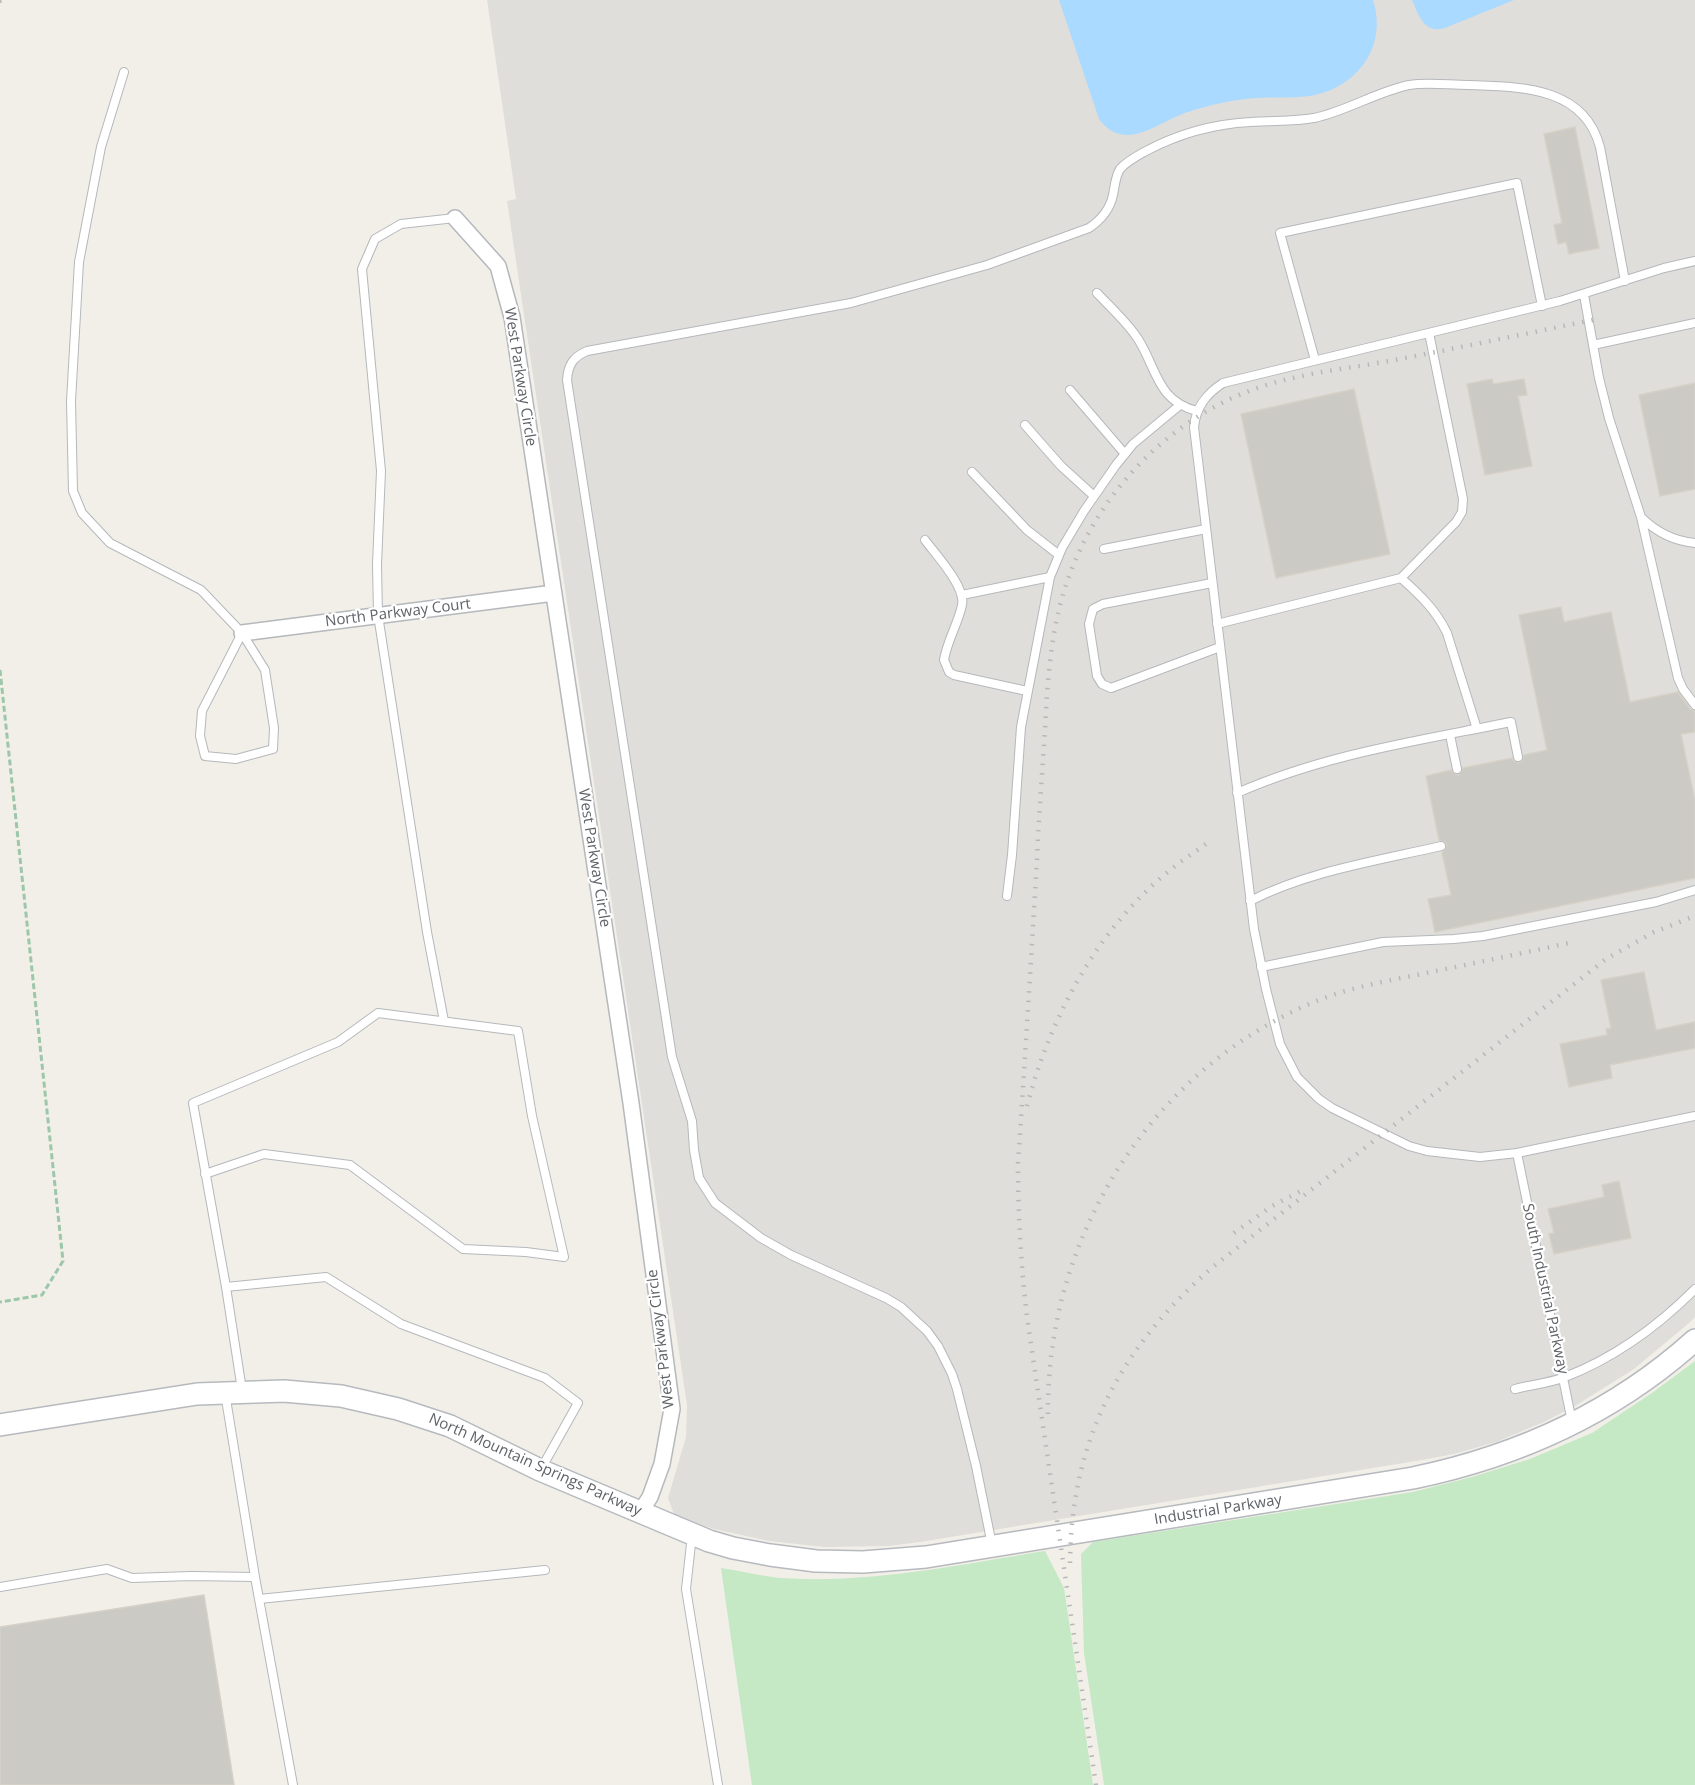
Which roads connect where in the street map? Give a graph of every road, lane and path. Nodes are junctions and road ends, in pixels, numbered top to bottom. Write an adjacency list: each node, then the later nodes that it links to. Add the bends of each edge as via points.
1 (124, 72): 32 (lane, via 101,147 79,262 71,401 73,491 82,513 110,543 201,590)
2 (454, 218): 28 (street, West Parkway Circle, via 498,266 512,317); 30 (lane, via 401,224 375,239 362,269 381,471 376,564)
3 (1695, 261): 4 (lane)
4 (1625, 280): 6 (lane); 63 (lane, via 1600,147 1584,115 1567,102 1530,89 1423,84 1400,88 1330,114 1294,121 1228,124 1164,142 1121,168 1108,208 1089,228 987,265 812,311 587,351 569,366 567,380 670,1047 692,1121 699,1178 715,1203 761,1238 791,1256 886,1298 927,1331 946,1359 957,1389)
5 (1097, 293): 13 (lane, via 1132,331 1161,387)
6 (1584, 295): 7 (lane); 10 (lane)
7 (1542, 306): 9 (lane); 11 (lane, via 1517,183 1280,233)
8 (1695, 323): 10 (lane)
9 (1429, 333): 11 (lane); 26 (lane, via 1463,506 1456,522)
10 (1593, 345): 19 (lane, via 1609,418)
11 (1315, 360): 14 (lane, via 1223,383 1207,395)
12 (1070, 390): 16 (lane)
13 (1180, 405): 14 (lane); 16 (lane)
14 (1197, 411): 20 (lane, via 1194,436)
15 (1025, 426): 18 (lane)
16 (1125, 454): 18 (lane)
17 (972, 472): 24 (lane, via 1026,530)
18 (1094, 496): 24 (lane)
19 (1641, 517): 22 (lane, via 1669,537); 36 (lane, via 1678,678)
20 (1206, 529): 23 (lane); 27 (lane)
21 (926, 540): 29 (lane)
22 (1695, 543)
23 (1104, 549)
24 (1059, 555): 25 (lane)
25 (1050, 577): 29 (lane); 35 (lane)
26 (1401, 578): 31 (lane); 37 (lane, via 1428,603 1447,633)
27 (1212, 583): 31 (lane); 33 (lane, via 1103,603 1093,609 1089,624 1099,681 1111,688)
28 (554, 593): 30 (street, North Parkway Court); 61 (street, West Parkway Circle, via 631,1103 672,1409 662,1464)
29 (962, 595): 35 (lane, via 944,660 949,672)
30 (378, 615): 32 (street, North Parkway Court); 47 (lane)
31 (1217, 624): 33 (lane)
32 (242, 633): 32 (lane, via 202,711 200,736 205,756 236,759 273,749 274,728 265,670)
33 (1220, 647): 41 (lane)
34 (0, 670): 53 (path, via 63,1262 42,1295)
35 (1027, 692): 44 (lane)
36 (1695, 705)
37 (1477, 729): 38 (lane); 39 (lane, via 1511,722)
38 (1450, 735): 40 (lane); 41 (lane, via 1316,763)
39 (1518, 757)
40 (1457, 769)
41 (1237, 793): 45 (lane)
42 (1441, 846): 45 (lane, via 1309,877)
43 (1695, 890): 46 (lane, via 1656,902 1483,936 1383,942)
44 (1007, 896)
45 (1250, 901): 46 (lane)
46 (1261, 968): 49 (lane, via 1285,1055 1297,1077 1319,1099 1409,1146 1427,1151 1480,1157)
47 (444, 1021): 50 (lane, via 378,1013 338,1042 193,1103); 50 (lane, via 518,1031 532,1116 564,1257 463,1249 350,1165 264,1154)
48 (1695, 1116): 49 (lane)
49 (1517, 1153): 55 (lane, South Industrial Parkway)
50 (205, 1174): 51 (lane)
51 (226, 1287): 57 (lane); 60 (lane, via 326,1277 402,1324 545,1378 578,1403)
52 (1695, 1289): 55 (lane, via 1638,1337)
53 (0, 1302)
54 (1695, 1340): 59 (street, Industrial Parkway, via 1631,1391)
55 (1563, 1378): 56 (lane); 59 (lane, South Industrial Parkway)
56 (1515, 1389)
57 (234, 1391): 58 (street, North Mountain Springs Parkway, via 166,1397); 60 (street, North Mountain Springs Parkway, via 341,1396 398,1409 450,1426); 65 (lane)
58 (0, 1425)
59 (1573, 1425): 63 (street, Industrial Parkway, via 1501,1455 1443,1472)
60 (540, 1470): 61 (street, North Mountain Springs Parkway)
61 (641, 1511): 62 (street, North Mountain Springs Parkway)
62 (700, 1537): 63 (street, Industrial Parkway, via 770,1555 816,1561 926,1557); 69 (lane, via 686,1589)
63 (992, 1546)
64 (545, 1570): 67 (lane)
65 (255, 1577): 66 (lane, via 132,1578 107,1569); 67 (lane)
66 (0, 1587)
67 (259, 1599): 68 (lane)
68 (293, 1785)
69 (718, 1785)

